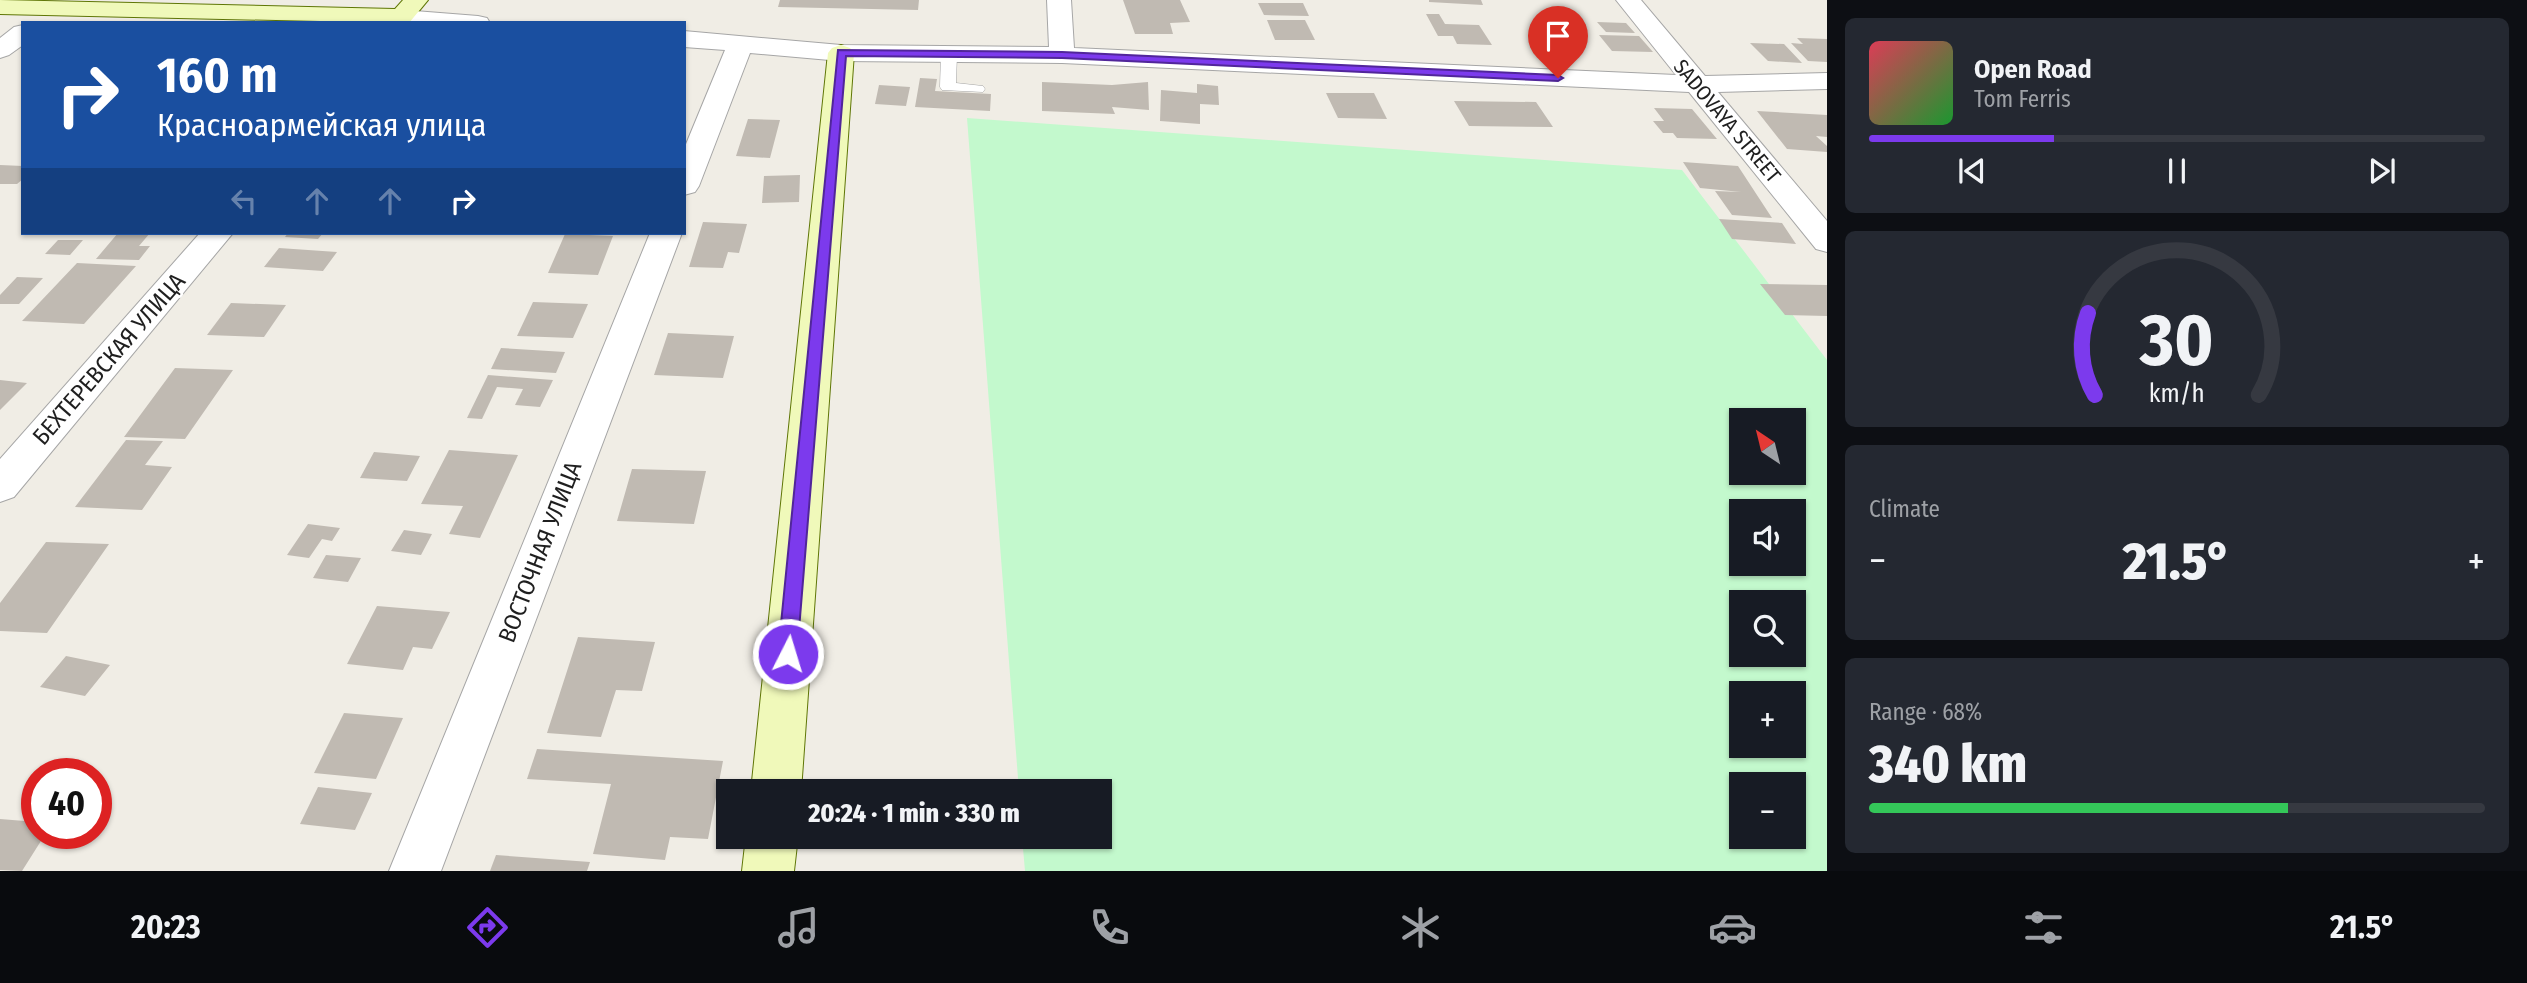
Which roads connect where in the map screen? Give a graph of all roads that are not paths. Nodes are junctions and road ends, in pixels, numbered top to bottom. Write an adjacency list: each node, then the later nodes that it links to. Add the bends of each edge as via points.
1 (1059, 0): 14 (street)
2 (1628, 0): 16 (street, SADOVAYA STREET)
3 (153, 5): 5 (street); 6 (street)
4 (0, 7): 6 (street)
5 (405, 13): 7 (street)
6 (43, 15)
7 (463, 21)
8 (21, 34): 11 (street)
9 (686, 39): 10 (street)
10 (740, 44): 12 (street); 18 (street)
11 (0, 50)
12 (841, 52): 13 (street); 23 (street)
13 (949, 54): 14 (street); 17 (lane, via 948,87)
14 (1062, 55): 16 (street)
15 (1827, 81): 16 (street)
16 (1695, 84): 21 (street, SADOVAYA STREET)
17 (977, 89)
18 (686, 181)
19 (215, 235): 22 (street, БЕХТЕРЕВСКАЯ УЛИЦА)
20 (665, 235): 25 (street, ВОСТОЧНАЯ УЛИЦА)
21 (1827, 242)
22 (0, 486)
23 (777, 779)
24 (771, 849): 26 (street)
25 (415, 871)
26 (768, 871)

